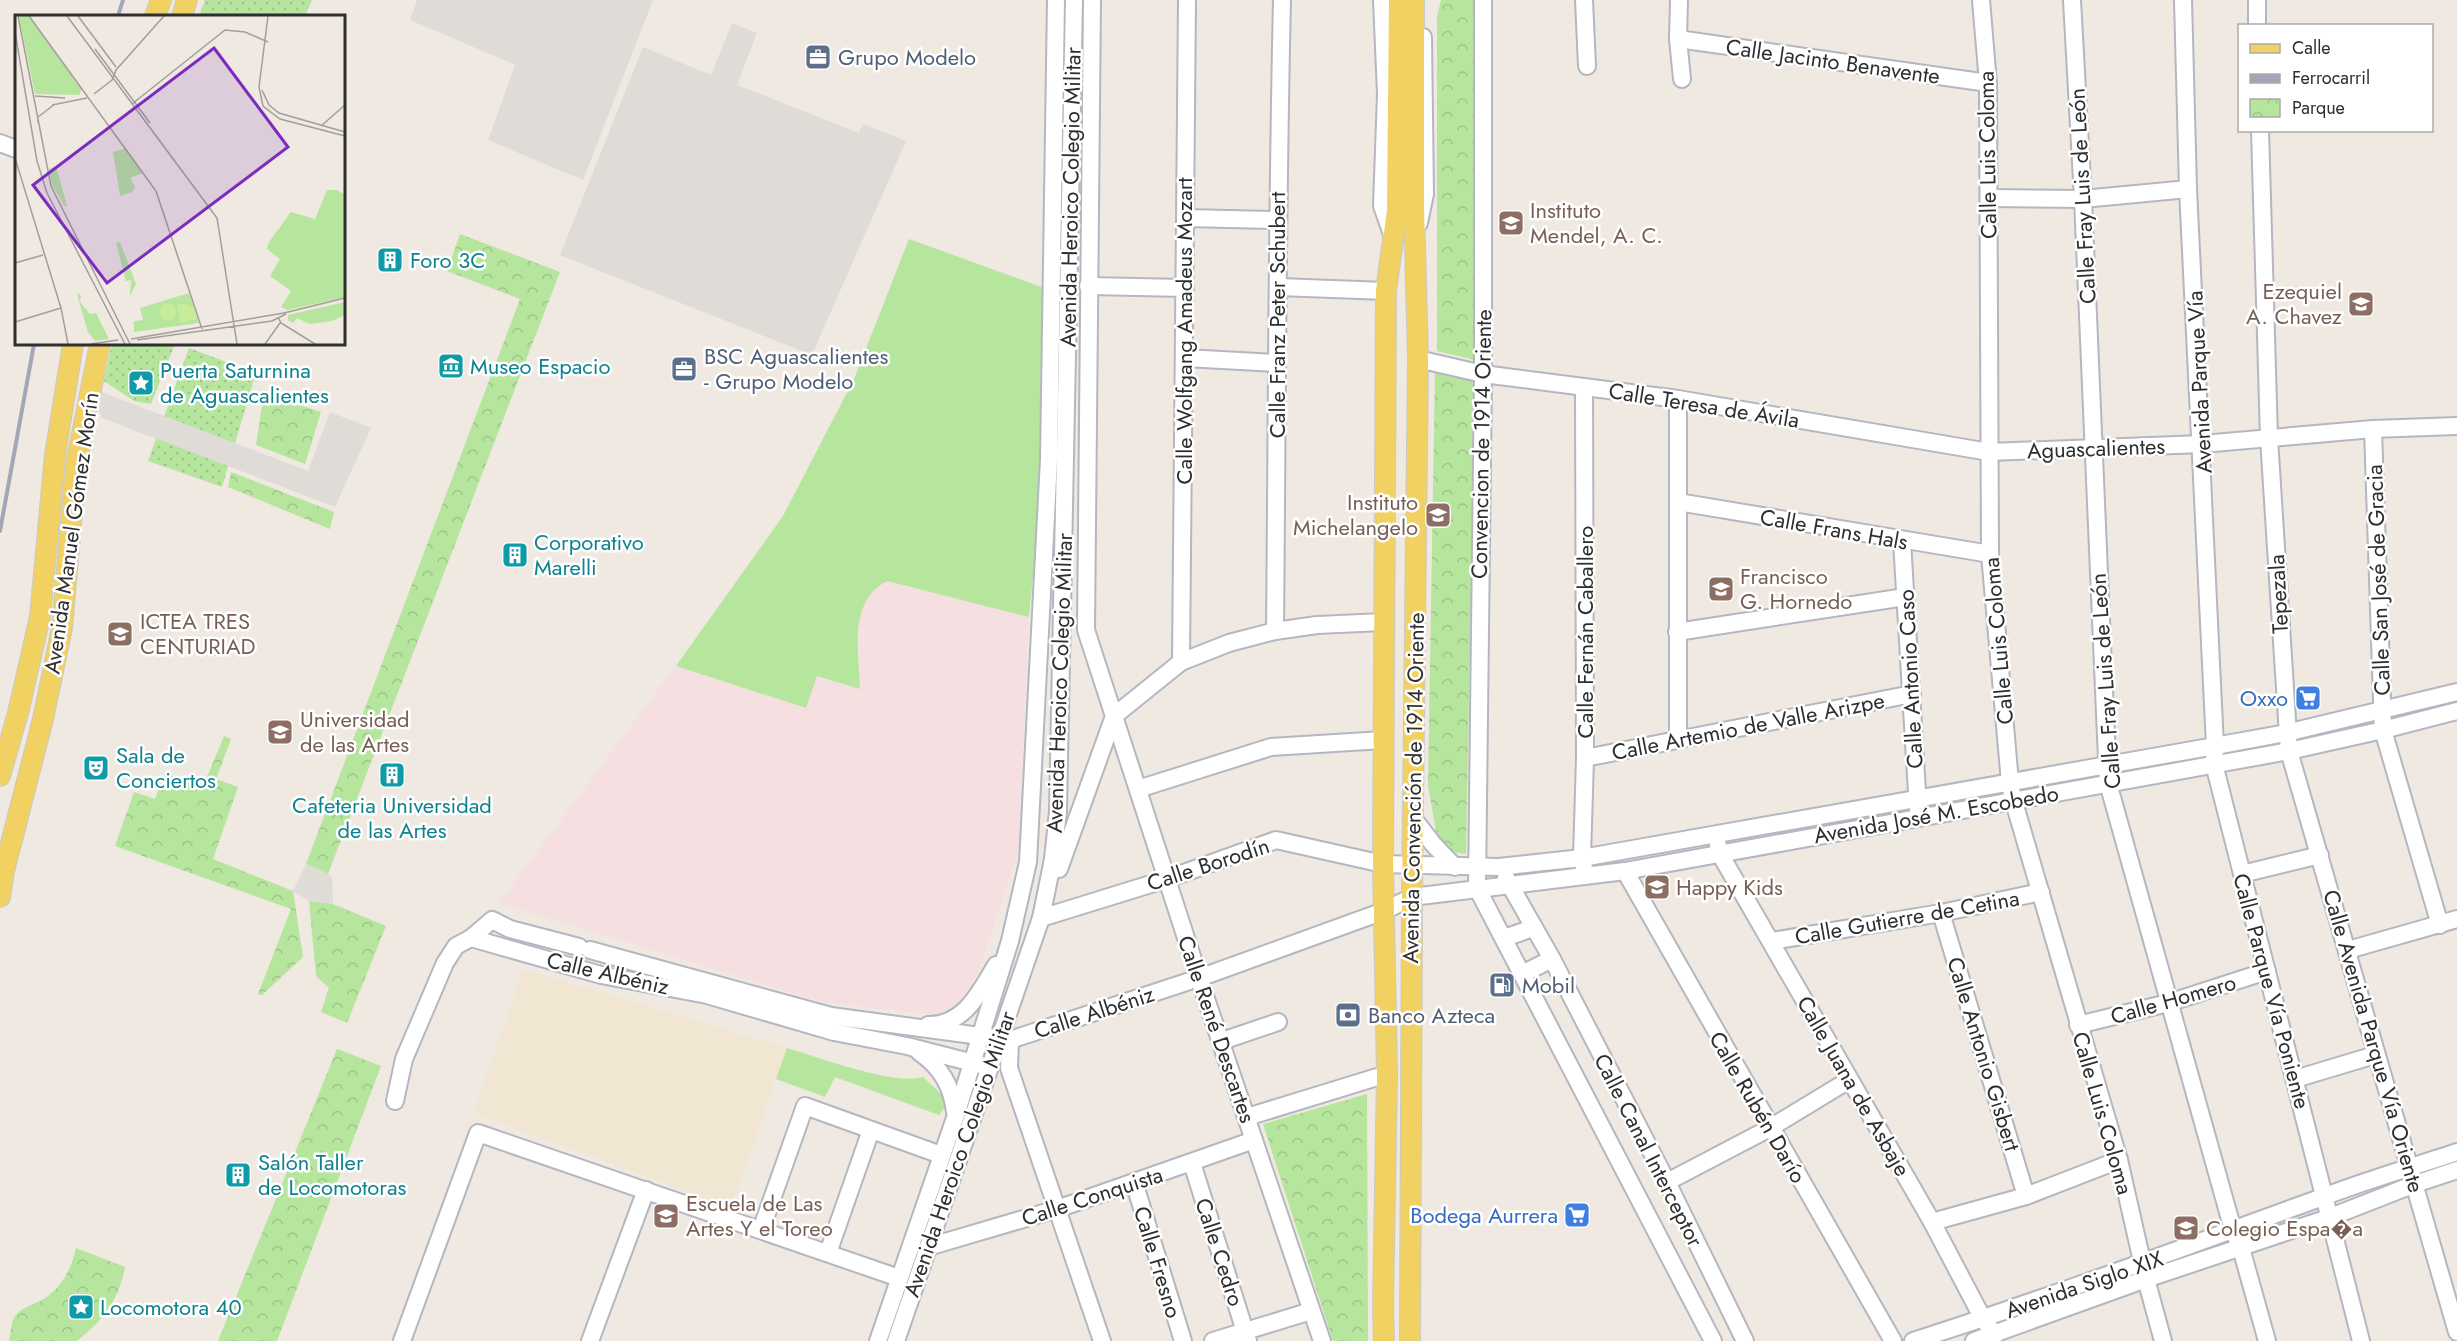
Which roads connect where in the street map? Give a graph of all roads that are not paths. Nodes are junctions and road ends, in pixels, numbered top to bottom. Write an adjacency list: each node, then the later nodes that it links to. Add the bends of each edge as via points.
1 (161, 0): 18 (main road)
2 (187, 0): 19 (main road)
3 (1056, 0): 110 (street, Avenida Heroico Colegio Militar, via 1049,459 1028,862)
4 (1074, 0): 103 (street, Avenida Heroico Colegio Militar, via 1058,812)
5 (1092, 0): 36 (street, Avenida Heroico Colegio Militar)
6 (1187, 0): 32 (street, Calle Wolfgang Amadeus Mozart)
7 (1282, 0): 33 (street, Calle Franz Peter Schubert)
8 (1382, 0): 35 (street, Avenida Convención de 1914 Oriente, via 1386,94 1382,206)
9 (1399, 0): 31 (main road, Avenida Convención de 1914 Oriente)
10 (1421, 0): 31 (main road, Avenida Convención de 1914 Oriente); 34 (street, Avenida Convención de 1914 Oriente, via 1425,194)
11 (1483, 0): 45 (street, Convencion de 1914 Oriente)
12 (1584, 0): 22 (street)
13 (1679, 0): 21 (street)
14 (1981, 0): 24 (street, Calle Luis Coloma)
15 (2072, 0): 30 (street, Calle Fray Luis de León)
16 (2183, 0): 28 (street, Avenida Parque Vía)
17 (2257, 0): 20 (street)
18 (155, 15)
19 (182, 15)
20 (2258, 24)
21 (1678, 39): 23 (street); 24 (street, Calle Jacinto Benavente)
22 (1587, 66)
23 (1682, 79)
24 (1988, 83): 29 (street, Calle Luis Coloma)
25 (2260, 132): 50 (street)
26 (0, 142): 27 (street)
27 (15, 149)
28 (2188, 189): 30 (street); 51 (street, Avenida Parque Vía)
29 (1989, 198): 30 (street); 53 (street, Calle Luis Coloma)
30 (2083, 199): 52 (street, Calle Fray Luis de León)
31 (1405, 209): 34 (main road, Avenida Convención de 1914 Oriente); 35 (main road, Avenida Convención de 1914 Oriente)
32 (1185, 218): 33 (street); 38 (street, Calle Wolfgang Amadeus Mozart)
33 (1277, 220): 37 (street, Calle Franz Peter Schubert)
34 (1416, 236): 43 (main road, Avenida Convención de 1914 Oriente)
35 (1394, 239): 39 (main road, Avenida Convención de 1914 Oriente)
36 (1088, 286): 38 (street); 66 (street, Avenida Heroico Colegio Militar, via 1086,630)
37 (1279, 287): 39 (street); 44 (street, Calle Franz Peter Schubert)
38 (1185, 288): 42 (street, Calle Wolfgang Amadeus Mozart)
39 (1386, 291): 58 (main road, Avenida Convención de 1914 Oriente)
40 (73, 345): 76 (main road, Avenida Manuel Gómez Morín, via 55,455 40,617)
41 (100, 345): 99 (main road, Avenida Manuel Gómez Morín, via 76,464 62,628)
42 (1185, 358): 44 (street); 61 (street, Calle Wolfgang Amadeus Mozart)
43 (1418, 359): 45 (street, Calle Teresa de Ávila); 82 (main road, Avenida Convención de 1914 Oriente)
44 (1277, 363): 59 (street, Calle Franz Peter Schubert)
45 (1483, 374): 46 (street, Calle Teresa de Ávila); 91 (street, Convencion de 1914 Oriente)
46 (1584, 387): 47 (street, Calle Teresa de Ávila); 73 (street, Calle Fernán Caballero)
47 (1678, 399): 53 (street, Calle Teresa de Ávila); 54 (street)
48 (2457, 426): 49 (street, Aguascalientes)
49 (2373, 429): 50 (street, Aguascalientes); 64 (street, Calle San José de Gracia)
50 (2269, 438): 51 (street, Aguascalientes); 68 (street, Tepezala)
51 (2202, 444): 52 (street, Aguascalientes); 71 (street, Avenida Parque Vía)
52 (2092, 450): 53 (street, Aguascalientes); 75 (street, Calle Fray Luis de León)
53 (1989, 452): 56 (street, Calle Luis Coloma)
54 (1678, 502): 55 (street, Calle Frans Hals); 60 (street)
55 (1902, 541): 56 (street, Calle Frans Hals); 57 (street, Calle Antonio Caso)
56 (1990, 554): 79 (street, Calle Luis Coloma)
57 (1905, 597): 60 (street); 63 (street, Calle Antonio Caso)
58 (1383, 622): 59 (street); 70 (main road, Avenida Convención de 1914 Oriente)
59 (1275, 631): 61 (street)
60 (1677, 632): 69 (street)
61 (1181, 662): 66 (street)
62 (2457, 693): 64 (street, Avenida José M. Escobedo)
63 (1912, 694): 69 (street, Calle Artemio de Valle Arizpe); 80 (street, Calle Antonio Caso)
64 (2382, 710): 67 (street, Calle San José de Gracia); 68 (street, Avenida José M. Escobedo)
65 (2457, 711): 67 (street, Avenida José M. Escobedo)
66 (1114, 716): 78 (street, Calle René Descartes); 103 (street)
67 (2383, 730): 72 (street, Avenida José M. Escobedo); 105 (street, Calle San José de Gracia)
68 (2286, 733): 71 (street, Avenida José M. Escobedo); 72 (street, Tepezala)
69 (1678, 739): 73 (street, Calle Artemio de Valle Arizpe)
70 (1383, 740): 78 (street, via 1271,747); 87 (main road, Avenida Convención de 1914 Oriente)
71 (2216, 746): 74 (street, Avenida Parque Vía); 75 (street, Avenida José M. Escobedo)
72 (2289, 751): 74 (street, Avenida José M. Escobedo); 85 (street, Calle Avenida Parque Vía Oriente)
73 (1585, 758): 86 (street, Calle Fernán Caballero)
74 (2214, 764): 77 (street, Avenida José M. Escobedo); 93 (street, Calle Parque Vía Poniente)
75 (2106, 765): 77 (street, Calle Fray Luis de León); 79 (street, Avenida José M. Escobedo)
76 (0, 776)
77 (2108, 783): 79 (street, Avenida José M. Escobedo); 120 (street, Calle Fray Luis de León)
78 (1138, 789): 95 (street, Calle René Descartes)
79 (2012, 791): 80 (street, Avenida José M. Escobedo); 81 (street, Avenida José M. Escobedo); 98 (street, Calle Luis Coloma)
80 (1917, 798): 81 (street, Calle Antonio Caso); 83 (street, Avenida José M. Escobedo)
81 (1918, 817): 84 (street, Avenida José M. Escobedo)
82 (1413, 818): 88 (main road, Avenida Convención de 1914 Oriente); 89 (street)
83 (1715, 836): 84 (street, Calle Juana de Asbaje); 86 (street, Avenida José M. Escobedo)
84 (1720, 854): 92 (street, Avenida José M. Escobedo); 111 (street, Calle Juana de Asbaje)
85 (2320, 855): 93 (street); 113 (street, Calle Avenida Parque Vía Oriente)
86 (1582, 858): 90 (street, Avenida José M. Escobedo); 94 (street, Calle Fernán Caballero)
87 (1383, 864): 88 (street, Calle Borodín); 95 (street, Calle Borodín, via 1276,840); 101 (main road, Avenida Convención de 1914 Oriente)
88 (1413, 864): 89 (street, Avenida José M. Escobedo); 100 (main road, Avenida Convención de 1914 Oriente)
89 (1455, 867): 91 (street, Avenida José M. Escobedo)
90 (1499, 867): 91 (street, Avenida José M. Escobedo); 96 (street, Calle Canal Interceptor)
91 (1476, 868): 97 (street, Convencion de 1914 Oriente)
92 (1625, 871): 94 (street, Avenida José M. Escobedo); 137 (street, Calle Rubén Darío)
93 (2242, 874): 116 (street, Calle Parque Vía Poniente)
94 (1586, 877): 96 (street, Avenida José M. Escobedo)
95 (1167, 879): 103 (street, Calle Borodín); 119 (street, Calle René Descartes)
96 (1511, 885): 97 (street, Avenida José M. Escobedo); 106 (street, Calle Canal Interceptor)
97 (1477, 888): 100 (street, Avenida José M. Escobedo); 109 (street, Calle Canal Interceptor)
98 (2041, 892): 102 (street, Calle Gutierre de Cetina); 123 (street, Calle Luis Coloma)
99 (0, 897)
100 (1412, 897): 101 (street, Calle Albéniz); 175 (main road, Avenida Convención de 1914 Oriente)
101 (1384, 911): 119 (street, Calle Albéniz); 131 (main road, Avenida Convención de 1914 Oriente)
102 (1941, 913): 111 (street, Calle Gutierre de Cetina); 149 (street, Calle Antonio Gisbert)
103 (1041, 918): 125 (street, Avenida Heroico Colegio Militar)
104 (2457, 919): 105 (street)
105 (2440, 925): 113 (street)
106 (1533, 928): 109 (street); 115 (street, Calle Canal Interceptor)
107 (519, 931): 108 (street, Calle Albéniz, via 492,920); 112 (street); 114 (street, Calle Albéniz)
108 (471, 938): 112 (street, Calle Albéniz); 134 (street, via 456,946 445,963 404,1059)
109 (1504, 938): 117 (street, Calle Canal Interceptor)
110 (1010, 941): 122 (street, via 982,988 958,1017 933,1025); 124 (street, Avenida Heroico Colegio Militar)
111 (1772, 941): 133 (street, Calle Juana de Asbaje)
112 (515, 950): 118 (street, Calle Albéniz)
113 (2348, 950): 128 (street, Calle Avenida Parque Vía Oriente)
114 (607, 955): 118 (street); 122 (street, Calle Albéniz, via 831,1017)
115 (1552, 959): 117 (street); 147 (street, Calle Canal Interceptor)
116 (2267, 970): 120 (street, Calle Homero); 132 (street, Calle Parque Vía Poniente)
117 (1522, 974): 176 (street, Calle Canal Interceptor)
118 (601, 975): 127 (street, Calle Albéniz, via 707,995 834,1032)
119 (1199, 978): 125 (street, Calle Albéniz); 126 (street, Calle René Descartes)
120 (2169, 1003): 123 (street, Calle Homero); 155 (street, Calle Fray Luis de León)
121 (1278, 1022): 126 (street)
122 (900, 1025): 124 (street, Calle Albéniz)
123 (2078, 1025): 142 (street, Calle Luis Coloma)
124 (979, 1037): 125 (street, Calle Albéniz); 129 (street, Avenida Heroico Colegio Militar)
125 (1004, 1040): 130 (street, Avenida Heroico Colegio Militar); 151 (street, via 1009,1068)
126 (1222, 1041): 136 (street, Calle René Descartes)
127 (908, 1046): 129 (street, Calle Albéniz); 135 (street, via 935,1065 946,1080)
128 (2376, 1055): 132 (street); 145 (street, Calle Avenida Parque Vía Oriente)
129 (972, 1064): 130 (street, Calle Albéniz); 135 (street, Avenida Heroico Colegio Militar)
130 (991, 1065): 156 (street, Avenida Heroico Colegio Militar)
131 (1387, 1074): 136 (street); 174 (main road, Avenida Convención de 1914 Oriente)
132 (2295, 1079): 150 (street, Calle Parque Vía Poniente)
133 (1848, 1080): 137 (street); 153 (street, Calle Juana de Asbaje)
134 (395, 1101)
135 (956, 1115): 141 (street, Avenida Heroico Colegio Militar)
136 (1247, 1117): 139 (street, Calle René Descartes)
137 (1770, 1128): 147 (street); 178 (street, Calle Rubén Darío)
138 (871, 1130): 141 (street); 154 (street, via 805,1106); 158 (street)
139 (1254, 1140): 143 (street, Calle Conquista); 161 (street, Calle René Descartes)
140 (2457, 1152): 145 (street, Avenida Siglo XIX)
141 (941, 1155): 160 (street, Avenida Heroico Colegio Militar)
142 (2119, 1160): 149 (street); 159 (street, Calle Luis Coloma)
143 (1192, 1163): 146 (street, Calle Conquista); 165 (street, Calle Cedro)
144 (2457, 1170): 145 (street, Avenida Siglo XIX)
145 (2412, 1176): 150 (street, Avenida Siglo XIX); 152 (street, Avenida Siglo XIX); 163 (street, Calle Avenida Parque Vía Oriente)
146 (1134, 1182): 151 (street, Calle Conquista); 171 (street, Calle Fresno)
147 (1667, 1182): 177 (street, Calle Canal Interceptor)
148 (646, 1190): 154 (street); 166 (street, via 478,1133); 167 (street)
149 (2026, 1196): 153 (street)
150 (2325, 1196): 152 (street, Calle Parque Vía Poniente); 155 (street, Avenida Siglo XIX)
151 (1057, 1209): 156 (street, Calle Conquista); 170 (street)
152 (2328, 1218): 157 (street, Avenida Siglo XIX); 183 (street, Calle Parque Vía Poniente)
153 (1932, 1222): 162 (street, Calle Juana de Asbaje)
154 (761, 1230): 158 (street)
155 (2233, 1230): 157 (street, Calle Fray Luis de León); 159 (street, Avenida Siglo XIX)
156 (928, 1247): 169 (street, Avenida Heroico Colegio Militar)
157 (2241, 1248): 159 (street, Avenida Siglo XIX); 182 (street, Calle Fray Luis de León)
158 (828, 1253): 160 (street)
159 (2145, 1271): 162 (street, Avenida Siglo XIX); 164 (street, Avenida Siglo XIX); 181 (street, Calle Luis Coloma)
160 (899, 1278): 168 (street, Avenida Heroico Colegio Militar)
161 (1311, 1311): 165 (street); 173 (street, Calle René Descartes)
162 (1983, 1319): 164 (street, Calle Juana de Asbaje); 179 (street, Avenida Siglo XIX)
163 (2457, 1332)
164 (1995, 1335): 180 (street, Avenida Siglo XIX)
165 (1247, 1336): 172 (street)
166 (402, 1341)
167 (590, 1341)
168 (878, 1341)
169 (896, 1341)
170 (1102, 1341)
171 (1183, 1341)
172 (1213, 1341)
173 (1322, 1341)
174 (1384, 1341)
175 (1410, 1341)
176 (1713, 1341)
177 (1745, 1341)
178 (1893, 1341)
179 (1913, 1341)
180 (1974, 1341)
181 (2163, 1341)
182 (2267, 1341)
183 (2361, 1341)

